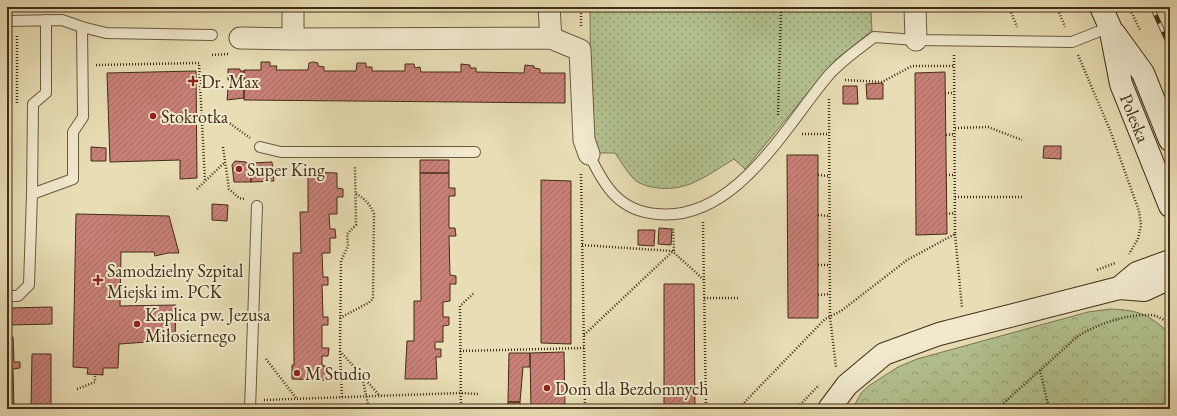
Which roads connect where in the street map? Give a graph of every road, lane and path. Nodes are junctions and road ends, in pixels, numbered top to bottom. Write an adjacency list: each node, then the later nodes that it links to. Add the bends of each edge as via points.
1 (294, 7): 17 (street)
2 (549, 7): 16 (street)
3 (676, 7): 9 (path, via 676,11)
4 (828, 7): 9 (path)
5 (915, 7): 18 (street)
6 (1009, 7): 20 (path)
7 (1056, 7): 21 (path)
8 (1101, 7): 13 (main road, Poleska)
9 (782, 10): 32 (path)
10 (46, 20): 11 (lane); 12 (lane, via 62,20); 48 (lane, via 46,93 33,104)
11 (7, 21)
12 (82, 27): 14 (lane, via 106,32); 22 (lane)
13 (1110, 27): 21 (lane); 34 (main road, Poleska, via 1143,73); 52 (main road, Poleska, via 1121,84)
14 (212, 35)
15 (240, 38): 17 (street)
16 (551, 38): 17 (street); 39 (street, via 580,50 584,140)
17 (293, 39)
18 (916, 40): 19 (lane); 24 (lane, via 874,37 852,54)
19 (954, 41): 20 (lane); 23 (path)
20 (1023, 42): 21 (lane)
21 (1072, 42): 62 (path, via 1110,130 1139,211 1138,238)
22 (82, 60): 45 (path, via 95,65 199,63); 48 (lane, via 83,117 73,132 73,179)
23 (954, 66): 24 (path, via 912,66 882,82); 25 (path)
24 (829, 78): 29 (path); 32 (lane)
25 (954, 93): 26 (path); 28 (path)
26 (945, 94)
27 (214, 111): 36 (path)
28 (954, 128): 30 (path); 33 (path, via 988,127)
29 (829, 134): 32 (path); 44 (path)
30 (955, 134): 31 (path); 43 (path)
31 (946, 135)
32 (780, 137): 53 (lane, via 753,170 734,188)
33 (1022, 140)
34 (1170, 140)
35 (223, 147): 40 (path)
36 (260, 147): 37 (lane, via 281,152)
37 (354, 152): 38 (lane); 47 (path)
38 (475, 152)
39 (589, 154): 57 (lane, via 603,183 618,199 648,214); 60 (path, via 581,163)
40 (224, 163): 45 (path); 51 (path, via 229,189 239,198 255,199)
41 (818, 174): 44 (path)
42 (946, 175): 43 (path)
43 (955, 175): 49 (path)
44 (829, 176): 58 (path)
45 (205, 181): 46 (path)
46 (197, 189)
47 (355, 193): 77 (path, via 356,225 348,234 348,246 341,261); 77 (path, via 365,199 374,214 373,299)
48 (32, 194): 72 (lane, via 29,285 18,296)
49 (955, 197): 50 (path); 54 (path)
50 (1024, 197)
51 (257, 206): 80 (lane)
52 (1170, 206)
53 (703, 207): 57 (lane); 67 (path)
54 (955, 213): 55 (path); 59 (path)
55 (946, 214)
56 (818, 215): 58 (path)
57 (673, 216): 61 (path)
58 (829, 216): 65 (path)
59 (955, 234): 75 (path); 76 (path, via 907,260 841,312)
60 (582, 245): 61 (path); 79 (path)
61 (672, 251): 67 (path); 79 (path)
62 (1129, 253)
63 (1170, 261): 68 (main road, via 1137,272)
64 (818, 264): 65 (path)
65 (829, 265): 70 (path)
66 (1170, 278): 68 (main road, via 1144,290)
67 (704, 280): 73 (path)
68 (1119, 288): 101 (main road, via 939,334 884,354 847,386)
69 (474, 293): 83 (path, via 460,306)
70 (830, 294): 71 (path); 76 (path)
71 (818, 295)
72 (7, 296)
73 (704, 298): 74 (path); 99 (path)
74 (738, 298)
75 (962, 310)
76 (830, 317): 84 (path); 100 (path, via 825,319)
77 (340, 318): 82 (path)
78 (1170, 323): 85 (path, via 1151,314 1097,326 1078,336)
79 (584, 335): 81 (path)
80 (252, 341): 94 (path); 95 (lane)
81 (584, 348): 83 (path); 98 (path)
82 (340, 351): 87 (path); 93 (path)
83 (460, 351): 89 (path)
84 (836, 368)
85 (1040, 370): 102 (path); 103 (path)
86 (95, 374): 88 (path, via 95,382)
87 (361, 375): 91 (path); 92 (path)
88 (77, 388)
89 (460, 393): 90 (path); 92 (path); 97 (path)
90 (478, 394)
91 (365, 396): 92 (path); 93 (path); 96 (path)
92 (380, 396)
93 (342, 397): 94 (path)
94 (296, 398): 95 (path, via 267,399)
95 (250, 406)
96 (369, 409)
97 (461, 409)
98 (585, 409)
99 (706, 409)
100 (738, 409)
101 (829, 409)
102 (997, 409)
103 (1050, 409)

